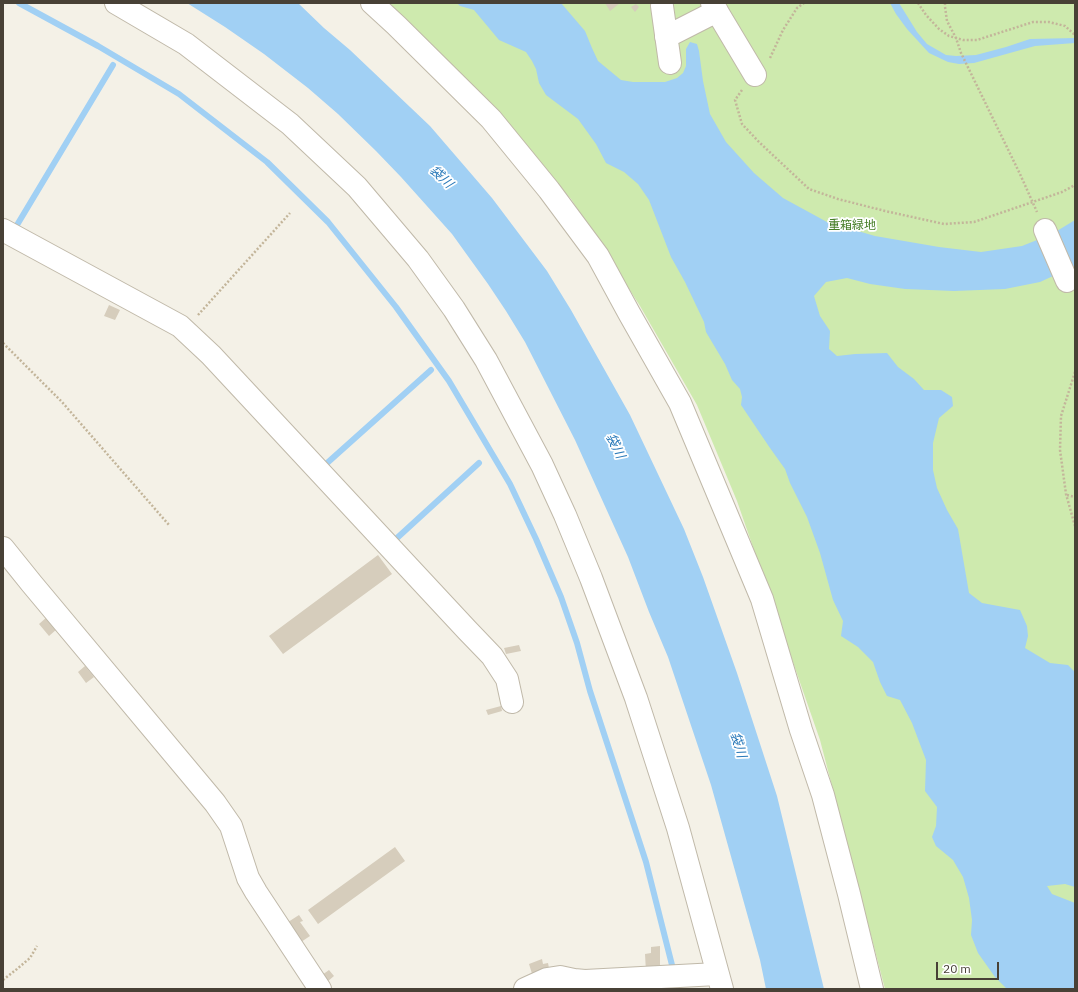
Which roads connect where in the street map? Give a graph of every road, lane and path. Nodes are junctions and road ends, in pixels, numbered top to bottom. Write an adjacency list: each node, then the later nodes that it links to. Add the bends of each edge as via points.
1 (116, 3): 30 (street, via 186,44 215,66 290,124 357,186 418,259 486,360 542,465 591,578 636,698 678,828)
2 (372, 3): 33 (street, via 491,119 548,190 598,256 680,402 762,599 823,795)
3 (804, 3): 12 (path, via 783,30 768,62)
4 (918, 3): 10 (path, via 939,29)
5 (945, 3): 10 (path, via 947,21)
6 (662, 6): 9 (street)
7 (714, 7): 9 (street); 12 (street)
8 (1075, 36): 10 (path, via 1065,26 1033,22 977,40)
9 (666, 37): 11 (street)
10 (956, 38): 14 (path, via 967,67)
11 (670, 63)
12 (756, 75): 14 (path, via 735,100 742,124 809,189 838,199 944,224 974,222)
13 (1075, 185): 14 (path)
14 (1033, 202): 17 (path)
15 (290, 213): 19 (path)
16 (3, 230): 27 (street, via 180,326 206,350 492,656 507,679)
17 (1045, 230): 18 (street)
18 (1067, 281)
19 (197, 316)
20 (3, 343): 24 (path, via 62,402)
21 (1075, 372): 22 (path, via 1061,416 1060,450)
22 (1066, 494): 23 (path); 25 (path)
23 (1075, 498)
24 (169, 524)
25 (1075, 526)
26 (3, 548): 31 (street, via 215,803 231,826 248,878)
27 (512, 702)
28 (37, 946): 29 (path, via 30,958)
29 (3, 980)
30 (720, 981): 32 (street, via 585,981 560,977 547,979)
31 (320, 989)
32 (525, 989)
33 (872, 989)

